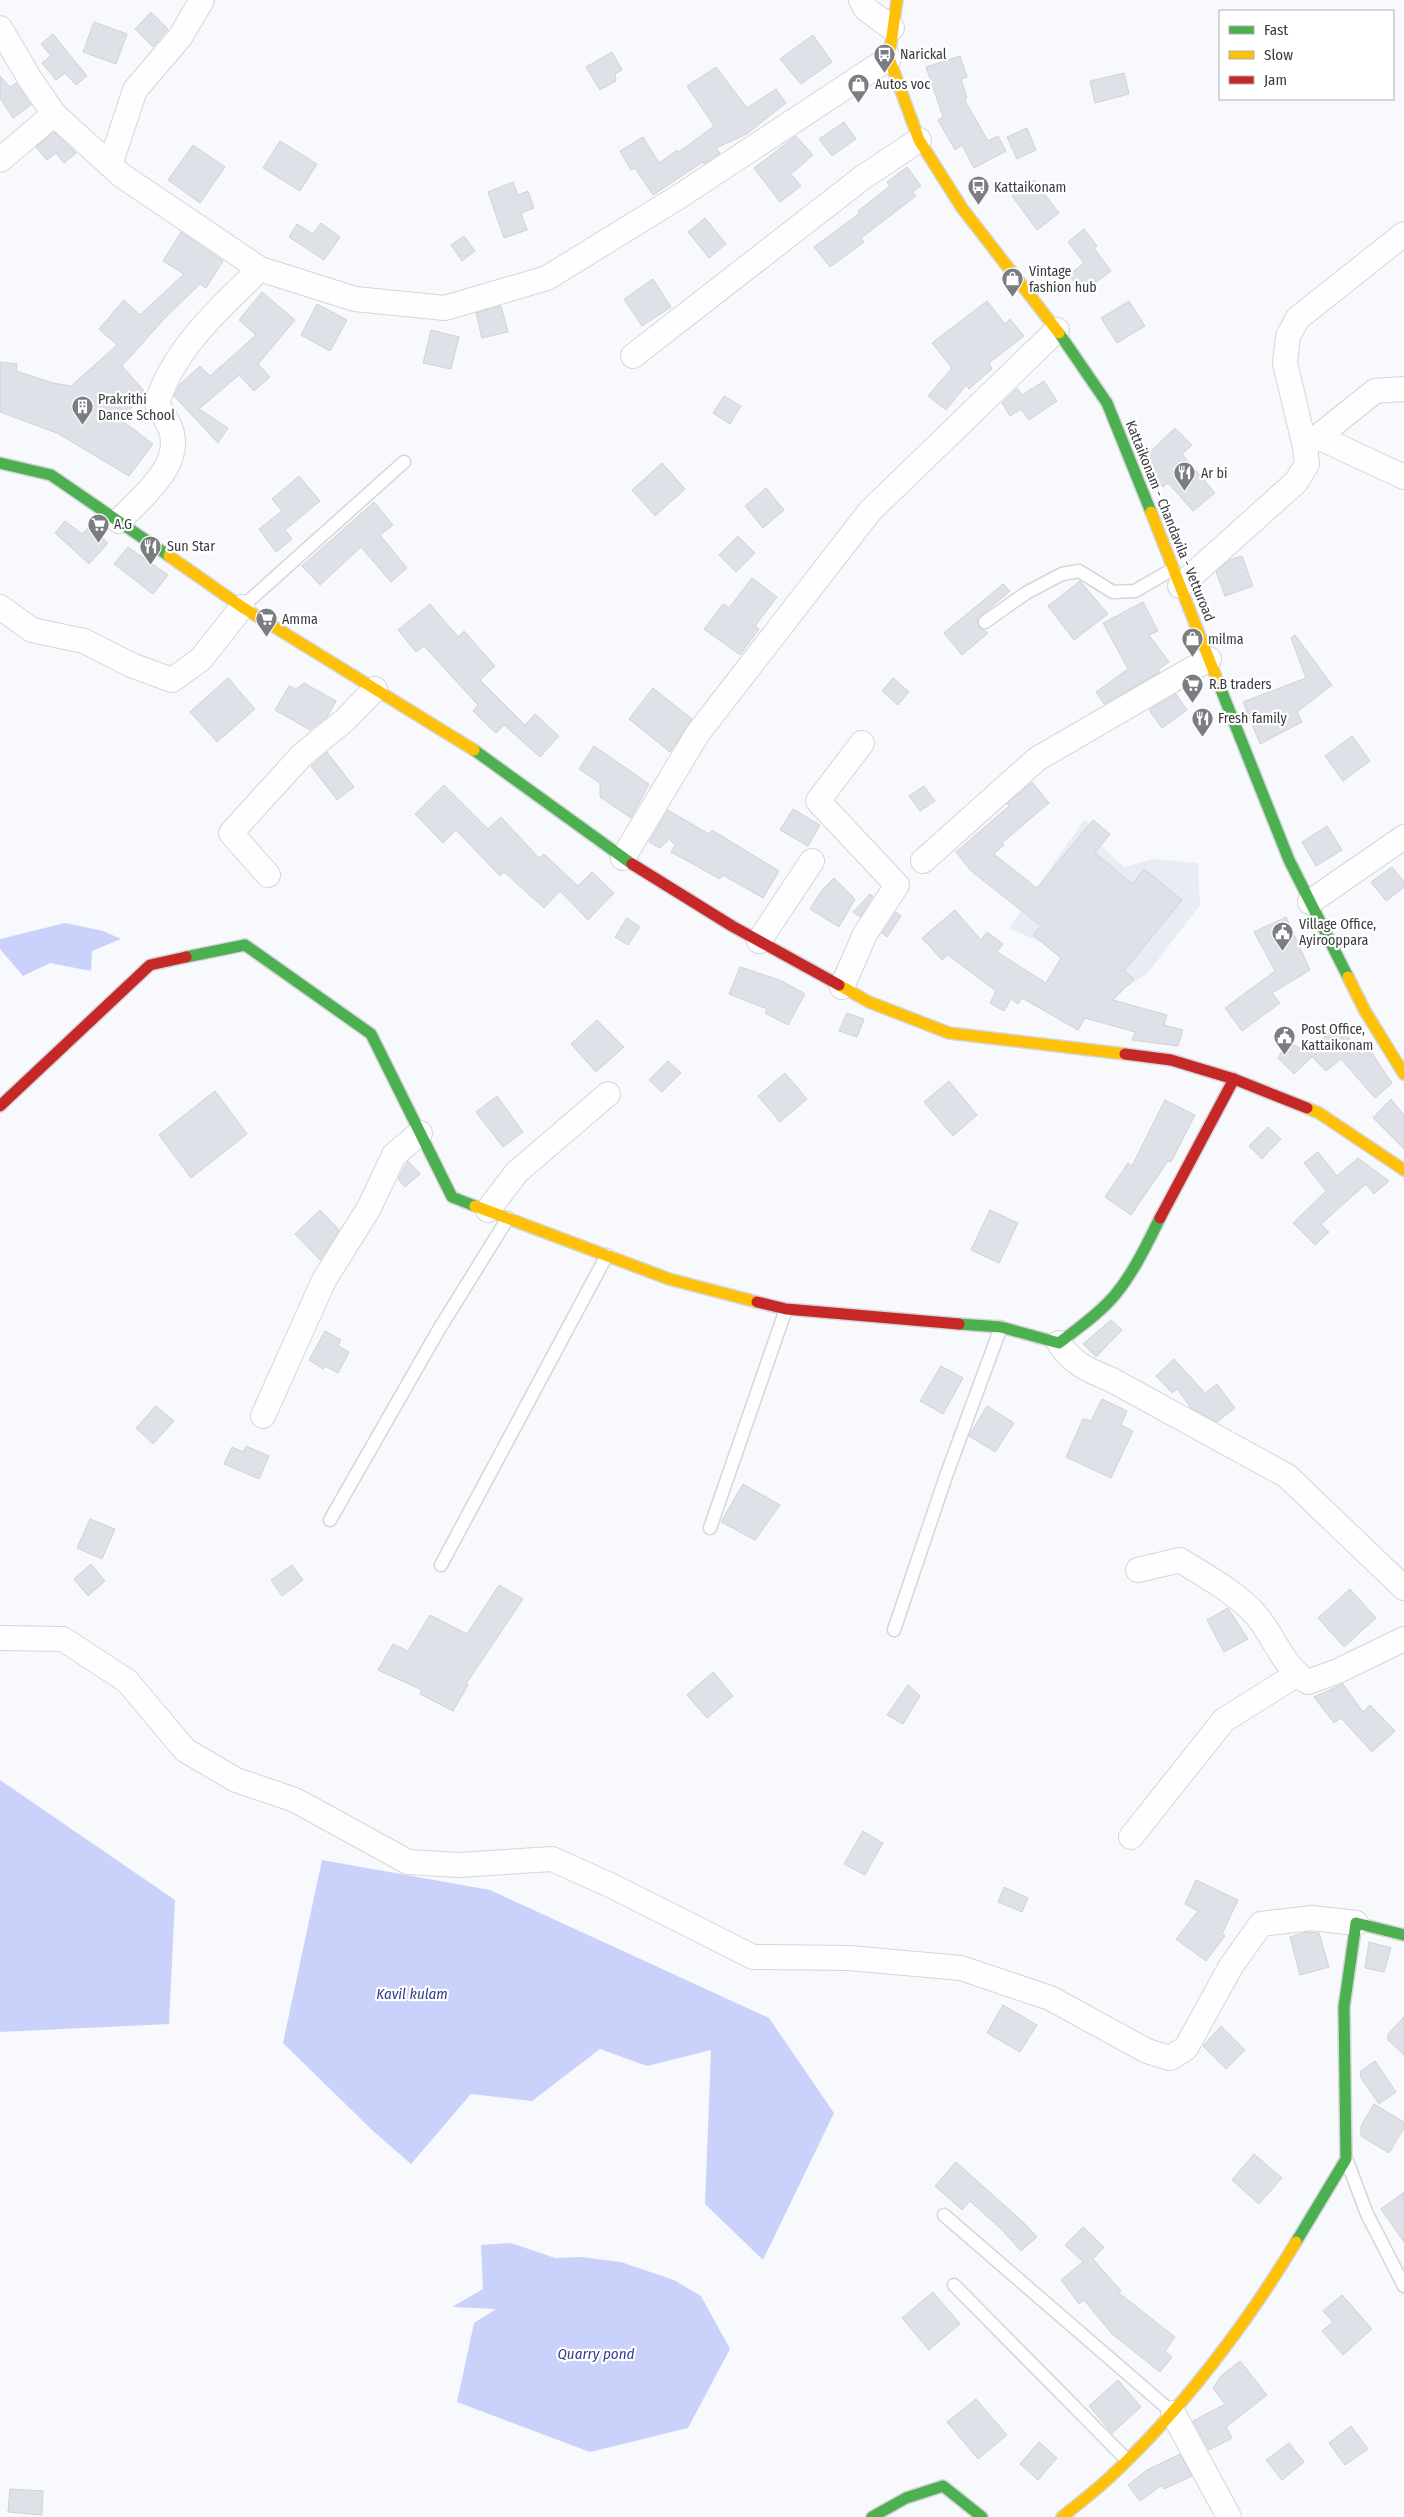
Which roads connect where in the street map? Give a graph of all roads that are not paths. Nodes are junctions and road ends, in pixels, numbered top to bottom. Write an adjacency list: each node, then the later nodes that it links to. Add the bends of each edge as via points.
1 (202, 0): 10 (street, via 180,37 134,90)
2 (861, 0): 5 (street, via 866,9)
3 (897, 0): 5 (main road, Kattaikonam - Chandavila - Vetturoad)
4 (0, 28): 7 (street)
5 (892, 28): 6 (main road, Kattaikonam - Chandavila - Vetturoad)
6 (889, 58): 8 (main road, Kattaikonam - Chandavila - Vetturoad); 12 (street, via 680,196 547,278 445,308 355,298)
7 (54, 114): 9 (street); 10 (street)
8 (919, 140): 13 (main road, Kattaikonam - Chandavila - Vetturoad, via 962,208); 14 (street, via 862,178)
9 (0, 160)
10 (110, 165): 12 (street)
11 (1404, 234): 16 (street, via 1298,318 1288,336 1285,363)
12 (260, 269): 20 (street, via 210,318 171,366 157,403 170,428 171,458 160,476)
13 (1058, 330): 21 (main road, Kattaikonam - Chandavila - Vetturoad, via 1107,403); 29 (street, via 870,511 698,733)
14 (633, 356)
15 (1404, 390): 16 (street, via 1375,391)
16 (1311, 442): 19 (street); 21 (street, via 1307,464 1296,482)
17 (404, 462): 23 (lane)
18 (0, 463): 20 (main road, via 51,474)
19 (1404, 477)
20 (119, 522): 23 (main road)
21 (1177, 578): 24 (lane, via 1135,591 1113,592 1079,571 1062,574 1026,593); 25 (main road, Kattaikonam - Chandavila - Vetturoad)
22 (0, 607): 23 (street, via 32,630 84,641 131,665 172,680 201,659)
23 (242, 607): 26 (main road)
24 (984, 622)
25 (1209, 659): 31 (street, via 1037,759); 33 (main road, Kattaikonam - Chandavila - Vetturoad, via 1289,860)
26 (375, 689): 29 (main road, via 465,744); 32 (street, via 345,720 302,756 231,833)
27 (862, 744): 35 (street, via 818,800 897,885 865,934)
28 (1404, 837): 33 (street)
29 (623, 858): 34 (main road)
30 (812, 861): 34 (street)
31 (923, 861)
32 (268, 874)
33 (1310, 902): 36 (main road, Kattaikonam - Chandavila - Vetturoad, via 1365,1011)
34 (759, 941): 35 (main road)
35 (842, 987): 37 (main road, via 870,1002 949,1033 1171,1060)
36 (1404, 1074)
37 (1234, 1079): 41 (main road, via 1318,1112); 46 (main road, via 1138,1260 1115,1295)
38 (608, 1094): 42 (street, via 517,1172)
39 (0, 1106): 40 (main road, via 150,965 245,945 372,1034)
40 (420, 1133): 42 (main road, via 452,1197); 47 (street, via 394,1155 369,1208 324,1280)
41 (1404, 1170)
42 (498, 1214): 43 (main road); 48 (lane, via 438,1331)
43 (607, 1255): 44 (main road, via 669,1279); 50 (lane)
44 (786, 1309): 45 (main road); 49 (lane)
45 (1000, 1327): 46 (main road); 53 (lane)
46 (1059, 1343): 52 (street, via 1085,1369 1110,1379 1288,1476)
47 (262, 1416)
48 (330, 1520)
49 (710, 1528)
50 (441, 1565)
51 (1138, 1570): 56 (street, via 1180,1560 1222,1587 1255,1614)
52 (1404, 1588)
53 (894, 1630)
54 (0, 1638): 58 (street, via 63,1639 127,1681 185,1750 236,1780 295,1800 408,1862 459,1865 552,1859 753,1957 849,1958 960,1968 1050,1998 1147,2051 1170,2058 1186,2048 1231,1966 1262,1924 1312,1918)
55 (1404, 1639): 56 (street, via 1308,1682)
56 (1296, 1675): 57 (street, via 1224,1720)
57 (1131, 1837)
58 (1356, 1923): 59 (main road); 60 (main road, via 1344,2007)
59 (1404, 1935)
60 (1346, 2158): 63 (lane, via 1367,2214); 64 (main road, via 1278,2272)
61 (944, 2215): 64 (lane)
62 (954, 2285): 65 (lane)
63 (1404, 2286)
64 (1173, 2413): 65 (main road); 69 (street)
65 (1128, 2460): 68 (main road)
66 (872, 2517): 67 (main road, via 920,2491 943,2486)
67 (982, 2517)
68 (1062, 2517)
69 (1229, 2517)

